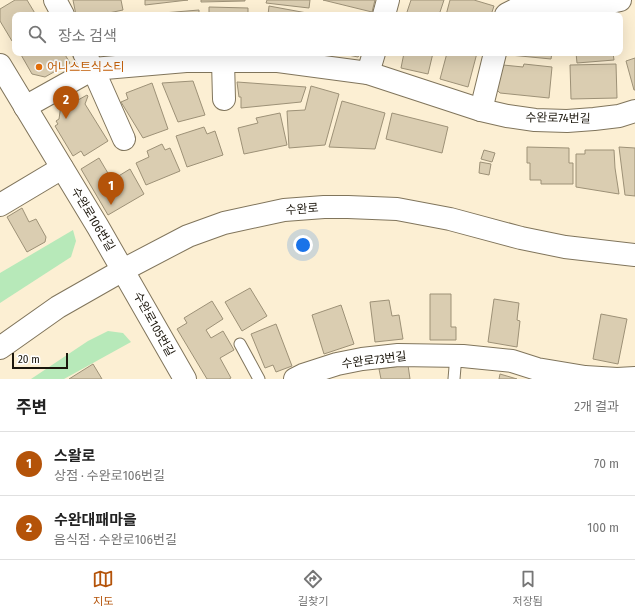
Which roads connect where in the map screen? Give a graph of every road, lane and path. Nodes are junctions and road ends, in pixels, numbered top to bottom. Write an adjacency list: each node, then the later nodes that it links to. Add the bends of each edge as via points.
1 (55, 0): 4 (street)
2 (388, 0): 5 (street)
3 (620, 0): 6 (street, via 584,8 517,9)
4 (61, 12)
5 (385, 12)
6 (511, 12)
7 (494, 56): 14 (street)
8 (223, 60): 9 (street, 수완로74번길); 10 (street, 수완로74번길); 12 (street)
9 (88, 61): 13 (street, 수완로74번길); 16 (street)
10 (371, 63): 14 (street, 수완로74번길)
11 (3, 78): 13 (street, 수완로106번길)
12 (224, 99)
13 (25, 107): 17 (street, 수완로106번길)
14 (482, 110): 15 (street, 수완로74번길, via 535,120 566,121)
15 (635, 112)
16 (124, 139)
17 (62, 168): 18 (street); 20 (street, 수완로106번길)
18 (0, 205)
19 (635, 255): 20 (street, 수완로, via 565,247 450,219 397,210 324,207 284,210 224,223 188,236)
20 (123, 270): 22 (street, 수완로, via 58,307); 26 (street, 수완로105번길)
21 (240, 344): 27 (lane)
22 (0, 348)
23 (456, 355): 24 (street, 수완로73번길, via 512,361 537,369); 28 (street, 수완로73번길, via 398,355 362,359 337,364); 29 (lane)
24 (596, 378): 25 (street, 수완로73번길)
25 (635, 378)
26 (185, 379)
27 (259, 379)
28 (295, 379)
29 (454, 379)

